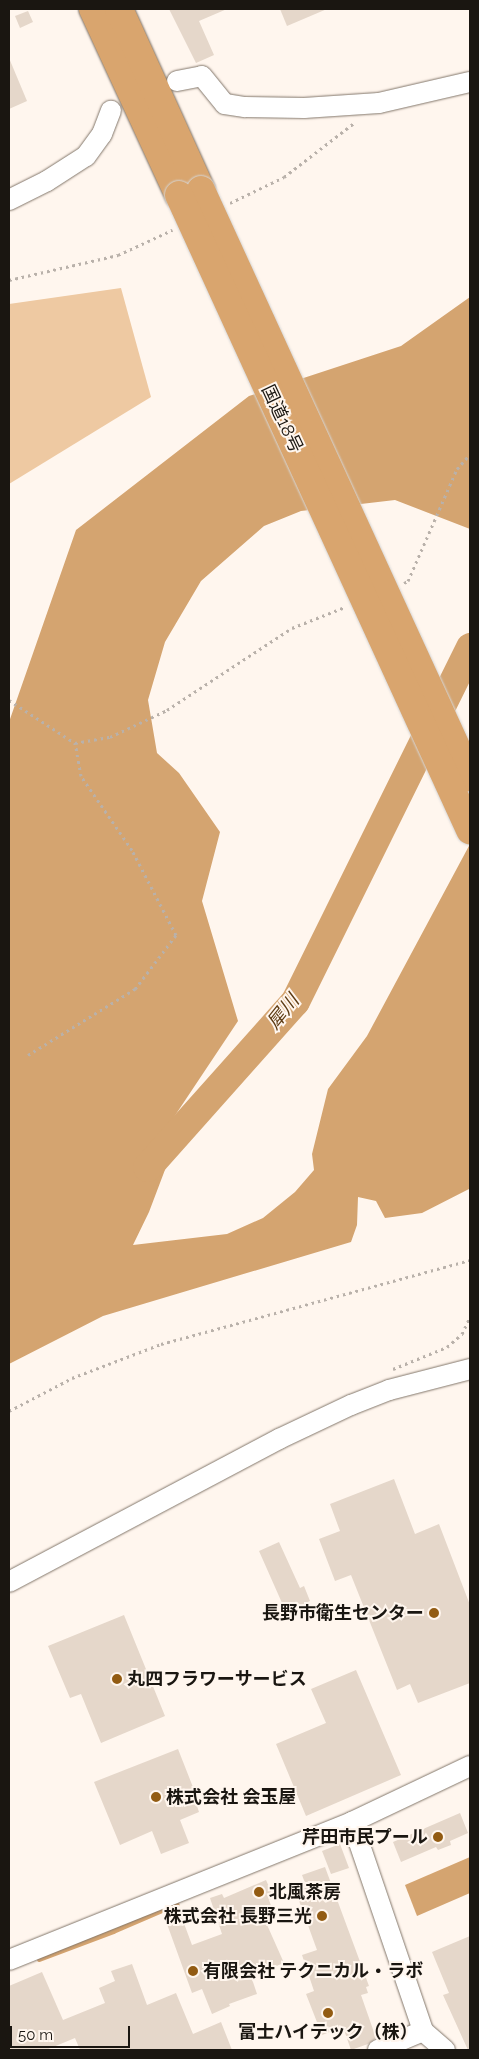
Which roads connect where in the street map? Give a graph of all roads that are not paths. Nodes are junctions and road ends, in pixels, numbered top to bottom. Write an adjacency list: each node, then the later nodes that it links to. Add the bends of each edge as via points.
1 (93, 9): 6 (highway, 国道18号)
2 (119, 9): 6 (highway, 国道18号)
3 (177, 81): 4 (street, via 202,76 225,104 304,108 380,103)
4 (470, 82)
5 (111, 112): 7 (street, via 102,134 86,156)
6 (190, 193): 8 (highway, 国道18号, bridge); 9 (highway, 国道18号, bridge)
7 (9, 200)
8 (470, 777)
9 (470, 830)
10 (470, 1369): 11 (street, via 388,1390 342,1409)
11 (9, 1582)
12 (470, 1766): 13 (street)
13 (352, 1822): 14 (street); 15 (street)
14 (9, 1960)
15 (423, 2030): 16 (street); 17 (street)
16 (378, 2050)
17 (445, 2050)

